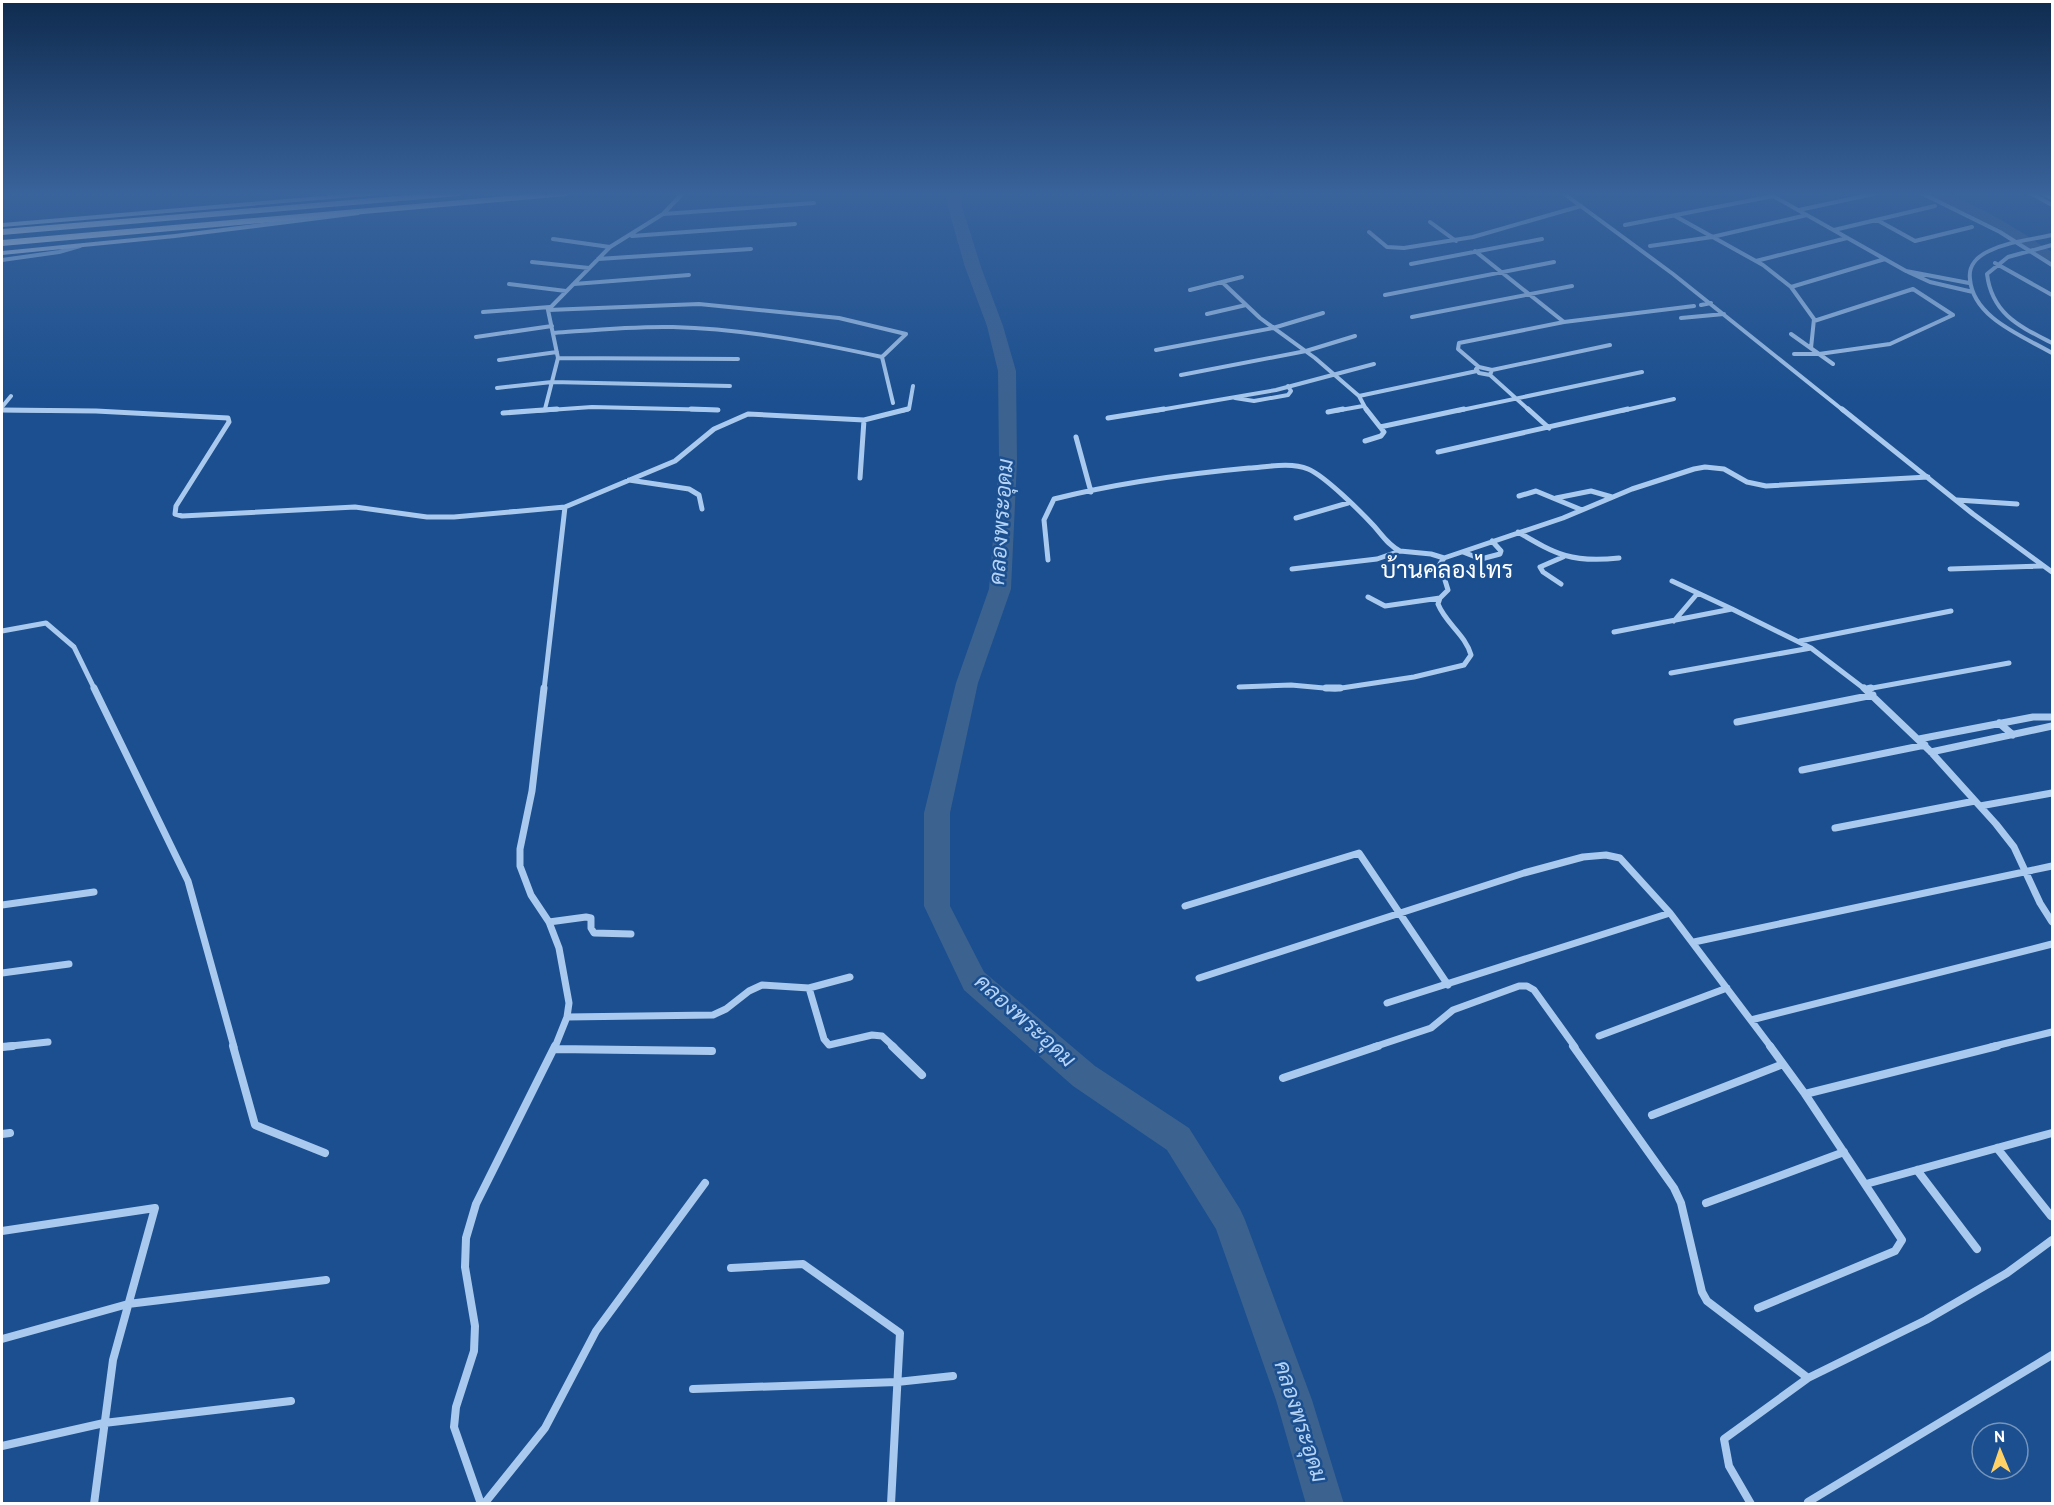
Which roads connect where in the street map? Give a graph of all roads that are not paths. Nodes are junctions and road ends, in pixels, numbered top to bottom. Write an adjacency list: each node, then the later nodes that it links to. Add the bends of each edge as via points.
1 (544, 263): 14 (street)
2 (594, 263): 14 (street)
3 (1415, 263): 13 (street)
4 (1490, 263): 16 (street)
5 (1547, 263): 16 (street)
6 (1658, 263): 31 (street)
7 (1758, 263): 24 (street)
8 (1870, 263): 24 (street)
9 (1892, 263): 15 (street)
10 (1972, 263): 20 (street)
11 (1994, 263): 50 (street, via 1986,274 1992,299 2004,314)
12 (1997, 263): 30 (street)
13 (1411, 264)
14 (589, 268): 22 (street)
15 (1906, 271): 20 (street); 27 (street, via 1918,279)
16 (1501, 272): 28 (street); 29 (street)
17 (689, 275): 22 (street)
18 (1242, 277): 19 (street)
19 (1222, 282): 25 (street); 32 (street)
20 (1969, 283): 27 (street)
21 (509, 284): 26 (street)
22 (573, 284): 26 (street)
23 (1572, 286): 28 (street)
24 (1791, 286): 42 (street)
25 (1190, 290)
26 (567, 291): 35 (street)
27 (1973, 292): 56 (street, via 1990,316)
28 (1529, 294): 40 (street); 43 (street)
29 (1385, 295)
30 (2052, 295)
31 (1711, 303): 33 (street); 39 (street)
32 (1246, 305): 38 (street); 45 (street)
33 (1701, 305)
34 (1694, 306): 43 (street)
35 (549, 308): 36 (street); 44 (street); 59 (street, via 699,303 839,318 906,334)
36 (483, 312)
37 (1323, 313): 45 (street)
38 (1207, 314)
39 (1724, 314): 41 (street); 94 (street)
40 (1413, 317)
41 (1681, 318)
42 (1814, 321): 52 (street); 58 (street, via 1913,289 1953,315 1890,344)
43 (1564, 322): 65 (street, via 1459,343 1458,348)
44 (552, 326): 46 (street); 49 (street)
45 (1273, 328): 53 (street); 54 (street)
46 (554, 333): 55 (street); 59 (street, via 690,327 753,333)
47 (1791, 334): 52 (street)
48 (1354, 336): 54 (street)
49 (476, 337)
50 (2052, 343)
51 (1610, 345): 66 (street)
52 (1811, 348): 58 (street)
53 (1156, 350)
54 (1306, 351): 68 (street); 69 (street)
55 (557, 352): 60 (street); 62 (street)
56 (2052, 352)
57 (1794, 354): 58 (street)
58 (1819, 354): 64 (street)
59 (882, 357): 80 (street)
60 (558, 358): 61 (street); 70 (street)
61 (738, 359)
62 (498, 360)
63 (1374, 364): 69 (street)
64 (1833, 364)
65 (1478, 369): 66 (street); 66 (street); 76 (street)
66 (1491, 372): 78 (street)
67 (1642, 372): 78 (street)
68 (1181, 375)
69 (1337, 376): 73 (street); 76 (street)
70 (552, 382): 71 (street); 74 (street); 83 (street)
71 (730, 386)
72 (913, 386): 88 (street, via 909,410)
73 (1288, 386): 77 (street); 77 (street, via 1288,395 1264,400)
74 (497, 388)
75 (11, 396): 82 (street)
76 (1359, 396): 81 (street)
77 (1232, 397): 87 (street)
78 (1516, 399): 89 (street); 90 (street)
79 (1674, 399): 90 (street)
80 (893, 403)
81 (1363, 406): 85 (street); 89 (street)
82 (2, 409): 104 (street, via 228,418 176,506 175,513 182,516 355,507 454,517)
83 (545, 409): 84 (street); 86 (street)
84 (718, 410)
85 (1328, 412)
86 (503, 413)
87 (1108, 418)
88 (864, 420): 95 (street); 96 (street, via 742,415 714,429 675,461)
89 (1380, 427): 92 (street, via 1383,435)
90 (1549, 428): 93 (street)
91 (1076, 437): 97 (street)
92 (1365, 441)
93 (1438, 452)
94 (1928, 477): 99 (street, via 1766,486 1752,484 1724,469 1705,467); 101 (street)
95 (860, 478)
96 (628, 479): 104 (street); 105 (street, via 689,489 699,495)
97 (1091, 492): 102 (street, via 1217,471 1293,465 1308,468); 115 (street, via 1060,497 1049,505 1043,537)
98 (1519, 496): 100 (street, via 1536,491)
99 (1612, 497): 100 (street, via 1591,490); 106 (street)
100 (1555, 498): 106 (street)
101 (1957, 500): 103 (street); 116 (street)
102 (1348, 503): 107 (street); 110 (street)
103 (2017, 504)
104 (565, 507): 156 (street, via 532,791 520,849 525,880)
105 (702, 509)
106 (1582, 510): 108 (street)
107 (1296, 518)
108 (1518, 532): 109 (street); 112 (street)
109 (1492, 541): 111 (street); 111 (street, via 1501,550 1488,559)
110 (1400, 551): 113 (street); 117 (street, via 1377,559)
111 (1462, 552): 113 (street)
112 (1563, 557): 114 (street, via 1586,562); 121 (street, via 1540,567)
113 (1444, 558): 124 (street, via 1440,564 1448,590)
114 (1619, 558)
115 (1048, 560)
116 (2043, 566): 118 (street); 119 (street)
117 (1292, 568)
118 (1950, 569)
119 (2052, 572)
120 (1672, 581): 122 (street)
121 (1561, 584)
122 (1697, 594): 125 (street); 127 (street)
123 (1368, 597): 124 (street, via 1385,606)
124 (1440, 598): 134 (street, via 1440,609 1470,651 1470,660 1464,665 1335,689 1290,684)
125 (1732, 609): 127 (street); 130 (street)
126 (1951, 611): 130 (street)
127 (1674, 621): 129 (street)
128 (2, 631): 185 (street, via 46,623 74,647 188,881 255,1125)
129 (1614, 632)
130 (1800, 641): 131 (street)
131 (1811, 648): 133 (street); 135 (street)
132 (2009, 663): 135 (street)
133 (1671, 673)
134 (1239, 687)
135 (1867, 689): 136 (street)
136 (1874, 695): 138 (street); 142 (street)
137 (2052, 717): 139 (street)
138 (1737, 722)
139 (1999, 723): 141 (street); 142 (street)
140 (2052, 726): 141 (street)
141 (2013, 735): 144 (street)
142 (1919, 739): 143 (street)
143 (1925, 745): 144 (street); 145 (street)
144 (1931, 752): 147 (street)
145 (1802, 770)
146 (2052, 792): 147 (street)
147 (1978, 804): 148 (street); 150 (street, via 2014,848)
148 (1835, 828)
149 (2052, 866): 150 (street)
150 (2024, 872): 157 (street); 159 (street)
151 (94, 892): 152 (street)
152 (2, 904)
153 (1185, 906): 154 (street, via 1359,853)
154 (1399, 912): 155 (street, via 1524,873 1606,855 1620,858); 164 (street); 165 (street)
155 (1670, 913): 159 (street); 165 (street)
156 (549, 922): 158 (street, via 585,917 591,918 594,933); 169 (street, via 559,948 569,1003)
157 (2052, 922)
158 (631, 934)
159 (1694, 942): 167 (street)
160 (2052, 944): 170 (street)
161 (69, 964): 162 (street)
162 (2, 973)
163 (850, 976): 166 (street)
164 (1199, 978)
165 (1448, 985): 168 (street)
166 (809, 988): 169 (street, via 762,985 713,1015); 178 (street, via 824,1039 830,1045 882,1036)
167 (1727, 988): 170 (street); 172 (street)
168 (1387, 1003)
169 (567, 1017): 175 (street)
170 (1751, 1020): 177 (street)
171 (2052, 1032): 180 (street)
172 (1599, 1036)
173 (48, 1042): 174 (street)
174 (2, 1047)
175 (554, 1049): 176 (street); 209 (street, via 476,1204 466,1238 465,1267 476,1326 474,1351 456,1407 454,1427)
176 (712, 1051)
177 (1783, 1064): 180 (street); 181 (street)
178 (922, 1075)
179 (1283, 1078): 201 (street, via 1431,1028 1452,1010 1505,990 1527,986 1534,990 1674,1188 1681,1203 1701,1292 1707,1301)
180 (1805, 1094): 184 (street)
181 (1652, 1115)
182 (2052, 1133): 183 (street)
183 (1997, 1148): 186 (street); 190 (street)
184 (1844, 1152): 188 (street); 189 (street)
185 (325, 1153)
186 (1917, 1170): 188 (street); 193 (street)
187 (705, 1183): 209 (street, via 596,1331 545,1428)
188 (1866, 1184): 197 (street, via 1902,1240 1895,1251)
189 (1706, 1203)
190 (2051, 1216)
191 (2, 1231): 196 (street, via 155,1208)
192 (2052, 1240): 201 (street, via 2007,1273 1926,1320)
193 (1977, 1249)
194 (731, 1268): 202 (street, via 802,1264 900,1333)
195 (326, 1280): 196 (street)
196 (128, 1305): 198 (street); 205 (street, via 112,1360)
197 (1758, 1308)
198 (2, 1339)
199 (2052, 1355): 207 (street)
200 (953, 1377): 202 (street)
201 (1808, 1378): 211 (street, via 1724,1439 1723,1455)
202 (897, 1382): 203 (street); 210 (street)
203 (693, 1389)
204 (291, 1401): 205 (street)
205 (104, 1423): 206 (street); 208 (street)
206 (2, 1446)
207 (1809, 1502)
208 (94, 1503)
209 (483, 1503)
210 (891, 1503)
211 (1751, 1503)

